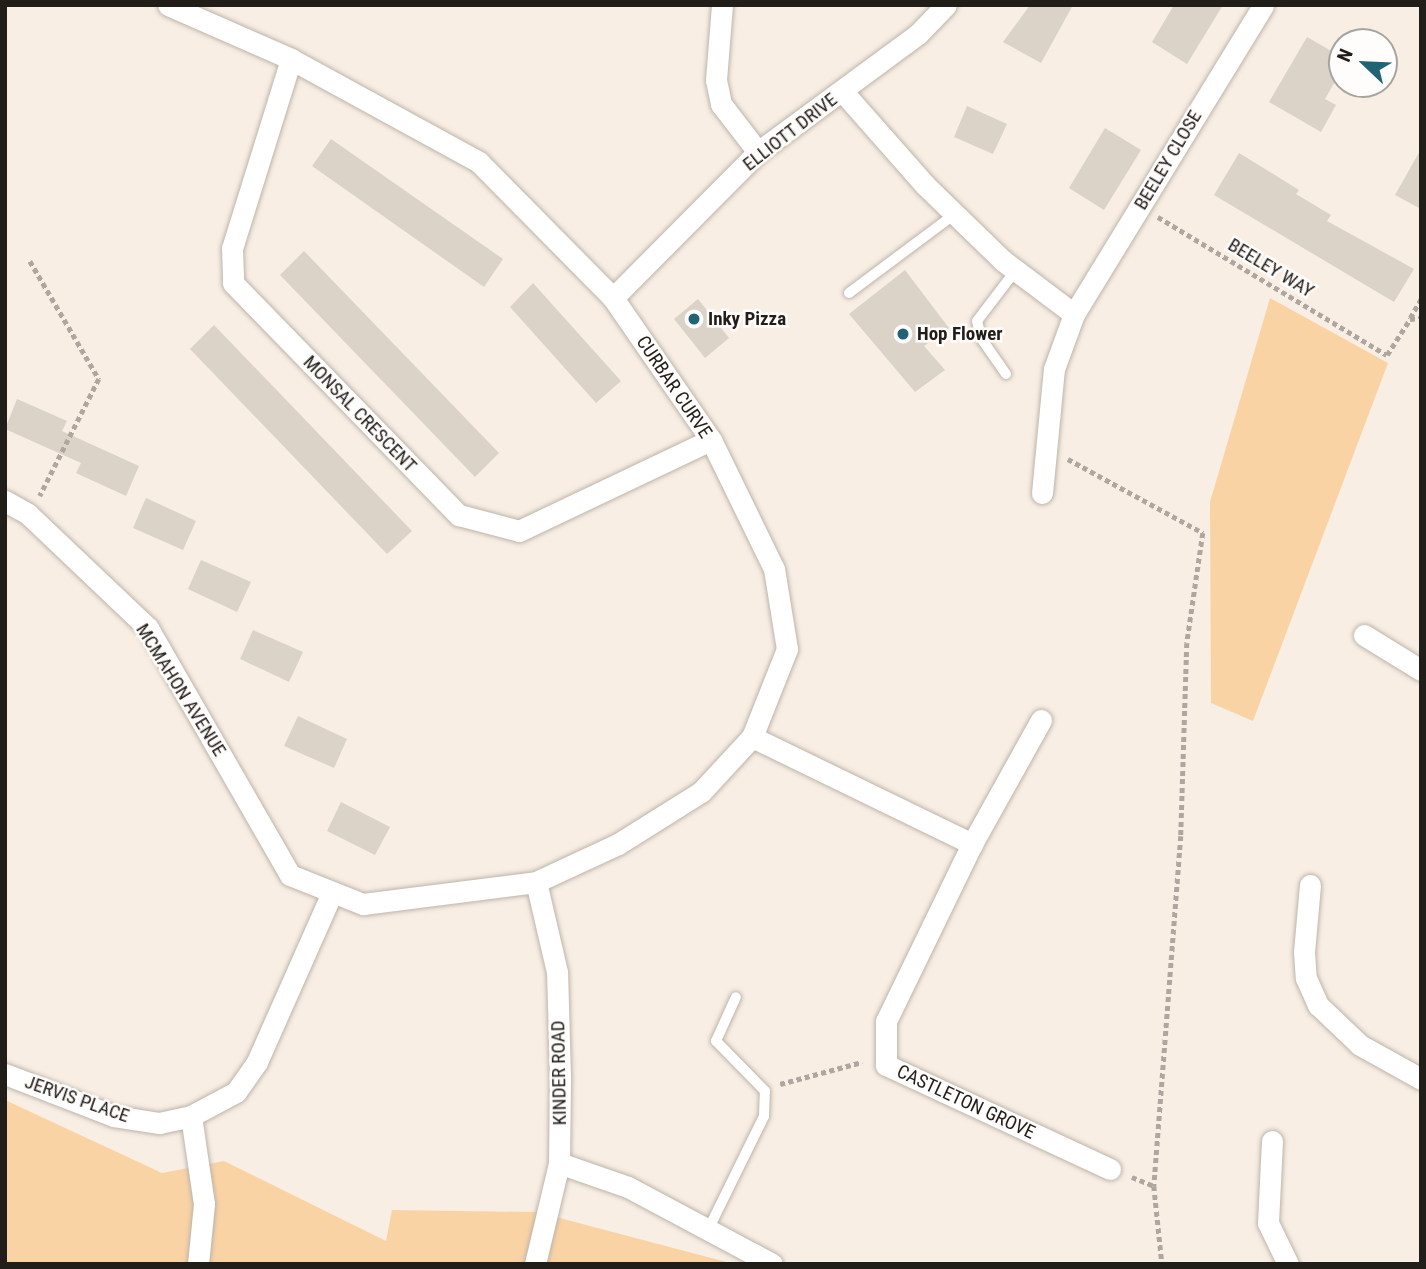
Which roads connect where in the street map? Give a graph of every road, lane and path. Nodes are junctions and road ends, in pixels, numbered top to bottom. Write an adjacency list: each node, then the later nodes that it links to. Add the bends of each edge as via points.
1 (168, 5): 5 (street, CURBAR CURVE)
2 (722, 5): 7 (street, via 716,80 721,104)
3 (946, 5): 6 (street, ELLIOTT DRIVE)
4 (1263, 5): 8 (street, BEELEY CLOSE)
5 (292, 59): 13 (street, CURBAR CURVE, via 479,162); 19 (street, MONSAL CRESCENT, via 232,248 233,283 459,515 519,531)
6 (843, 92): 7 (street, ELLIOTT DRIVE); 9 (street)
7 (758, 152): 13 (street, ELLIOTT DRIVE)
8 (1140, 206): 15 (street, BEELEY CLOSE); 16 (path, BEELEY WAY, via 1387,355)
9 (955, 214): 11 (street); 12 (lane)
10 (30, 261): 23 (path, via 99,380)
11 (1016, 271): 15 (street); 18 (lane, via 977,321 981,338)
12 (849, 293)
13 (613, 298): 19 (street, CURBAR CURVE)
14 (1421, 299): 16 (path)
15 (1074, 314): 20 (street, BEELEY CLOSE, via 1054,369)
16 (1410, 318): 17 (path)
17 (1421, 318)
18 (1006, 374)
19 (711, 440): 27 (street, CURBAR CURVE, via 774,569 787,649)
20 (1049, 449): 21 (street, BEELEY CLOSE); 45 (path, via 1203,533 1187,643 1181,836 1154,1185)
21 (1042, 493)
22 (5, 501): 23 (street, MCMAHON AVENUE)
23 (28, 514): 31 (street, MCMAHON AVENUE, via 148,628 290,875)
24 (1364, 635): 25 (street)
25 (1421, 670)
26 (1041, 720): 28 (street, CASTLETON GROVE)
27 (752, 737): 28 (street); 29 (street, CURBAR CURVE, via 701,792 618,844)
28 (972, 844): 33 (street, CASTLETON GROVE, via 886,1021)
29 (536, 882): 31 (street, MCMAHON AVENUE, via 400,902 363,904); 39 (street, KINDER ROAD, via 557,972)
30 (1310, 885): 35 (street, via 1305,965 1318,1005 1360,1045)
31 (331, 895): 37 (street, via 257,1062 236,1091)
32 (736, 997): 36 (lane, via 716,1041)
33 (886, 1053): 36 (path); 40 (street, CASTLETON GROVE, via 886,1065)
34 (5, 1074): 37 (street, JERVIS PLACE, via 114,1116 159,1123)
35 (1421, 1079)
36 (763, 1088): 41 (lane, via 764,1116)
37 (191, 1116): 42 (street, via 204,1204)
38 (1272, 1141): 46 (street, via 1268,1223)
39 (559, 1163): 41 (street, via 628,1187); 43 (street, KINDER ROAD)
40 (1110, 1169)
41 (708, 1230): 44 (street)
42 (198, 1264)
43 (535, 1264)
44 (772, 1264)
45 (1163, 1264)
46 (1288, 1264)

